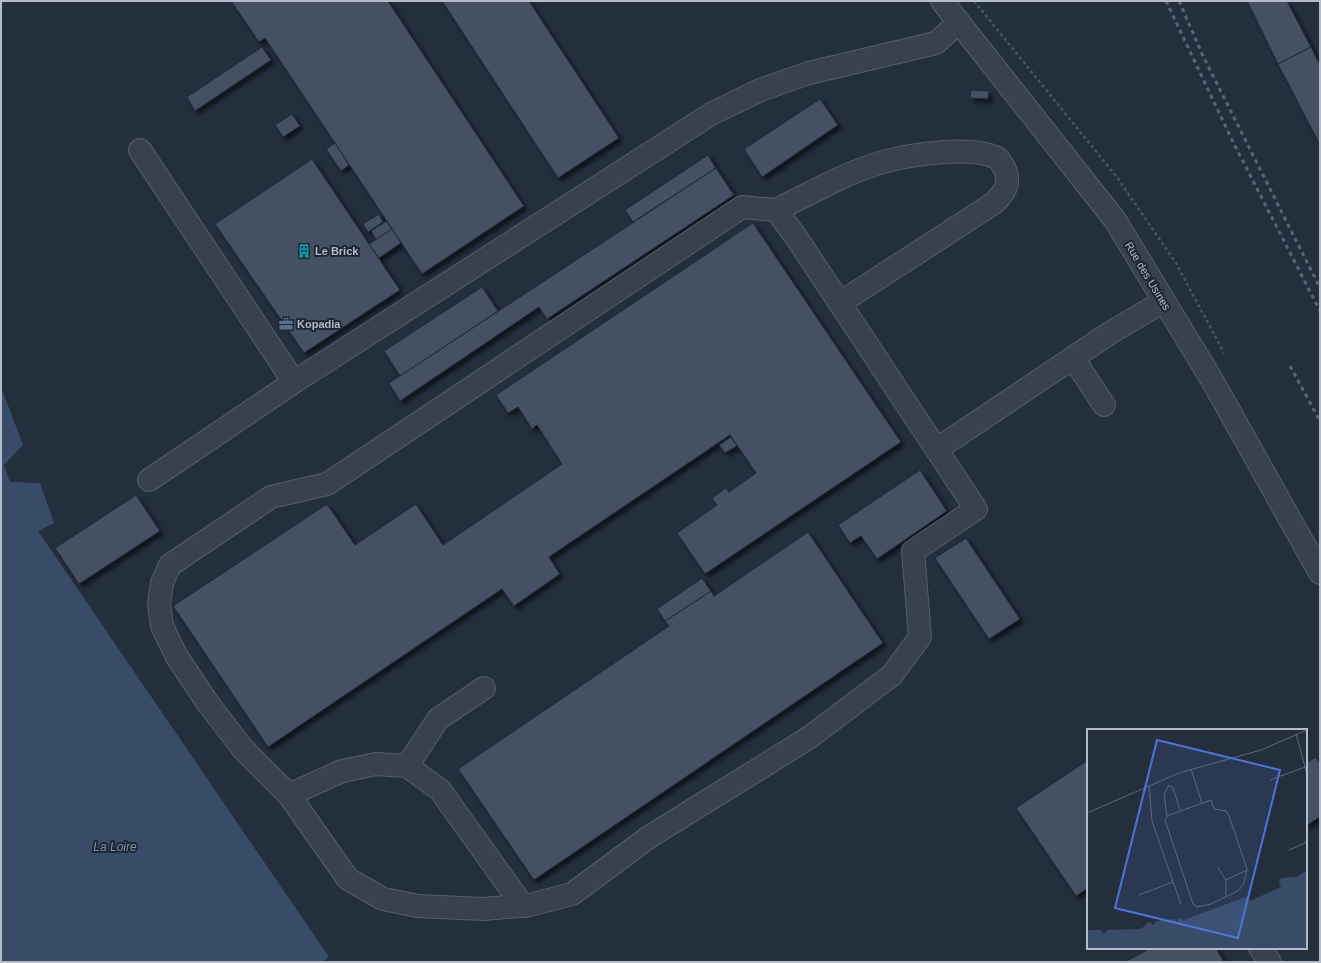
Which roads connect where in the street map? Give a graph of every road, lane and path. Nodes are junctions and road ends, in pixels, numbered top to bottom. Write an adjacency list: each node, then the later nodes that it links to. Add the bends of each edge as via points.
1 (942, 1): 2 (street, Rue des Usines)
2 (959, 22): 5 (street, Rue des Usines, via 1115,220); 8 (street, via 936,42 809,73 760,90 711,114)
3 (140, 150): 8 (street)
4 (776, 210): 6 (street); 6 (street, via 846,176 886,161 922,153 980,153 997,158 1005,169 1008,178 1005,192 994,203); 15 (street, via 742,207 327,484 271,497 170,565 162,583 159,604 162,626 177,657 243,749)
5 (1164, 302): 7 (street, via 1110,333); 12 (street, Rue des Usines, via 1212,380)
6 (840, 303): 10 (street)
7 (1074, 358): 9 (street); 10 (street)
8 (294, 382): 11 (street)
9 (1104, 405)
10 (937, 449): 16 (street, via 976,509 913,551 920,638 892,675 810,737 649,838 572,894)
11 (149, 480)
12 (1320, 573)
13 (484, 688): 14 (street, via 438,719)
14 (407, 766): 15 (street, via 376,764 342,771); 16 (street, via 440,790)
15 (289, 795): 16 (street, via 348,879 383,899 418,906 483,910)
16 (523, 906)
17 (1261, 949): 18 (street)
18 (1270, 962)

